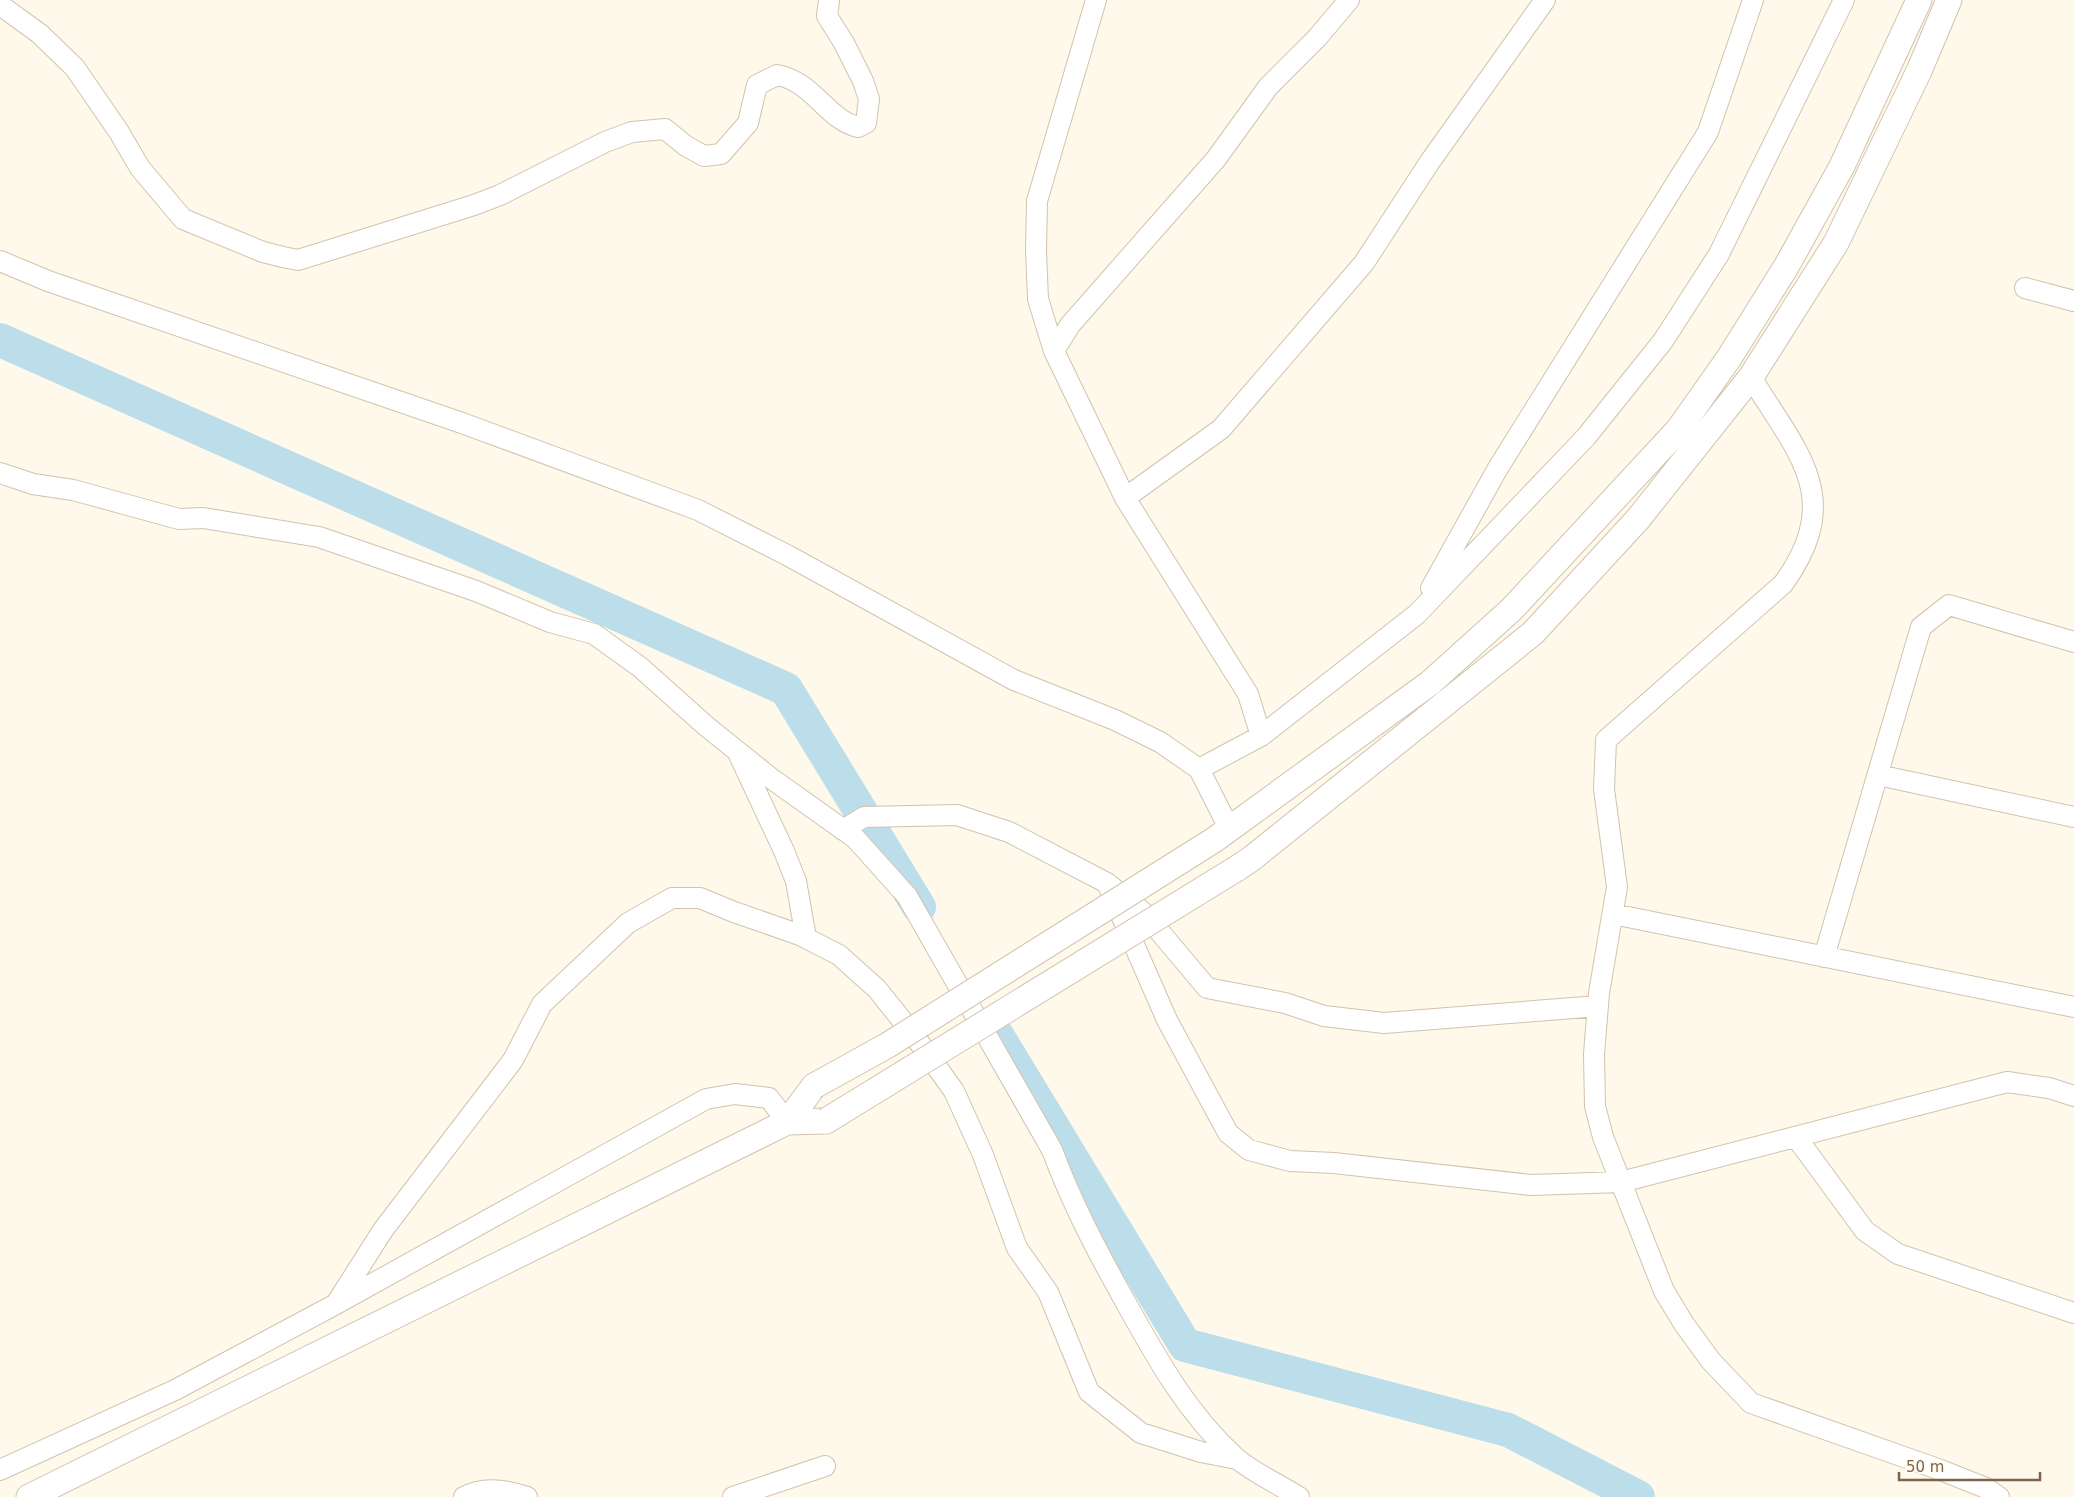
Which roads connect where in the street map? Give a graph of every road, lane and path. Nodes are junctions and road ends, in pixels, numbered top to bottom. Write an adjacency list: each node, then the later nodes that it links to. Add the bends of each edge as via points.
1 (829, 0): 9 (street, via 827,16 852,58 869,99 866,123 858,127 844,124 809,89 777,75 757,85 748,123 721,154 704,156 665,129 632,132 500,195 298,260 263,252 183,219 140,168 75,68 40,34)
2 (1096, 0): 13 (street, via 1037,201 1038,299)
3 (1349, 0): 13 (street, via 1268,87 1216,158 1070,325)
4 (1545, 0): 16 (street, via 1429,163 1364,263 1222,429)
5 (1753, 0): 17 (street, via 1708,132 1498,468)
6 (1844, 0): 17 (street, via 1719,254 1663,341 1586,436)
7 (1919, 0): 25 (street, via 1842,166 1786,267 1729,358 1679,429 1512,610 1430,683)
8 (1949, 0): 14 (street, via 1919,71 1836,243)
9 (0, 5)
10 (0, 261): 21 (street, via 48,281 462,423 698,510 786,554 1014,680 1115,720 1160,742)
11 (2025, 288): 12 (street)
12 (2074, 300)
13 (1054, 350): 16 (street)
14 (1751, 377): 27 (street, via 1809,474 1815,513 1795,568 1784,584 1606,740 1604,789 1617,888); 33 (street, bridge, via 1638,519 1533,634 1259,853 826,1120)
15 (0, 473): 20 (street, via 179,519 203,518 319,537 476,591 550,622 594,634 640,667)
16 (1125, 498): 19 (street, via 1248,694)
17 (1417, 614): 19 (street)
18 (2074, 642): 22 (street, via 1949,605 1921,627)
19 (1261, 736): 21 (street)
20 (737, 750): 24 (street); 28 (street, via 796,881)
21 (1198, 769): 25 (street)
22 (1878, 775): 23 (street); 29 (street)
23 (2074, 817)
24 (843, 830): 26 (street, via 864,817 957,815 1009,832); 38 (street, via 855,838 907,896 1052,1150 1085,1231 1160,1366 1206,1428)
25 (1222, 835): 33 (street, bridge, via 888,1045 814,1086)
26 (1107, 883): 30 (street, via 1144,913 1207,988 1285,1003 1324,1016 1384,1023); 35 (street, via 1167,1020 1228,1133 1249,1150 1290,1161 1531,1185)
27 (1613, 914): 29 (street); 30 (street)
28 (806, 938): 36 (street, via 700,898 672,898 628,923 542,1004 512,1060 383,1230); 38 (street, via 839,955 877,989 954,1091 983,1155 1017,1248 1048,1292 1089,1392 1141,1433 1201,1452)
29 (1824, 957): 31 (street)
30 (1598, 1006): 35 (street, via 1594,1054 1595,1106)
31 (2074, 1007)
32 (2074, 1096): 34 (street, via 2049,1088 2007,1082)
33 (787, 1122): 36 (street, via 769,1098 735,1094 706,1099); 41 (street)
34 (1796, 1137): 35 (street); 37 (street, via 1865,1231 1898,1254)
35 (1621, 1182): 46 (street, via 1664,1290 1711,1361 1751,1403 1938,1469 1986,1488)
36 (336, 1304): 40 (street, via 175,1390)
37 (2074, 1313)
38 (1237, 1458): 45 (street)
39 (825, 1466): 44 (street)
40 (0, 1470)
41 (29, 1497)
42 (464, 1497): 43 (street, via 491,1490)
43 (527, 1497)
44 (733, 1497)
45 (1299, 1497)
46 (1999, 1497)

